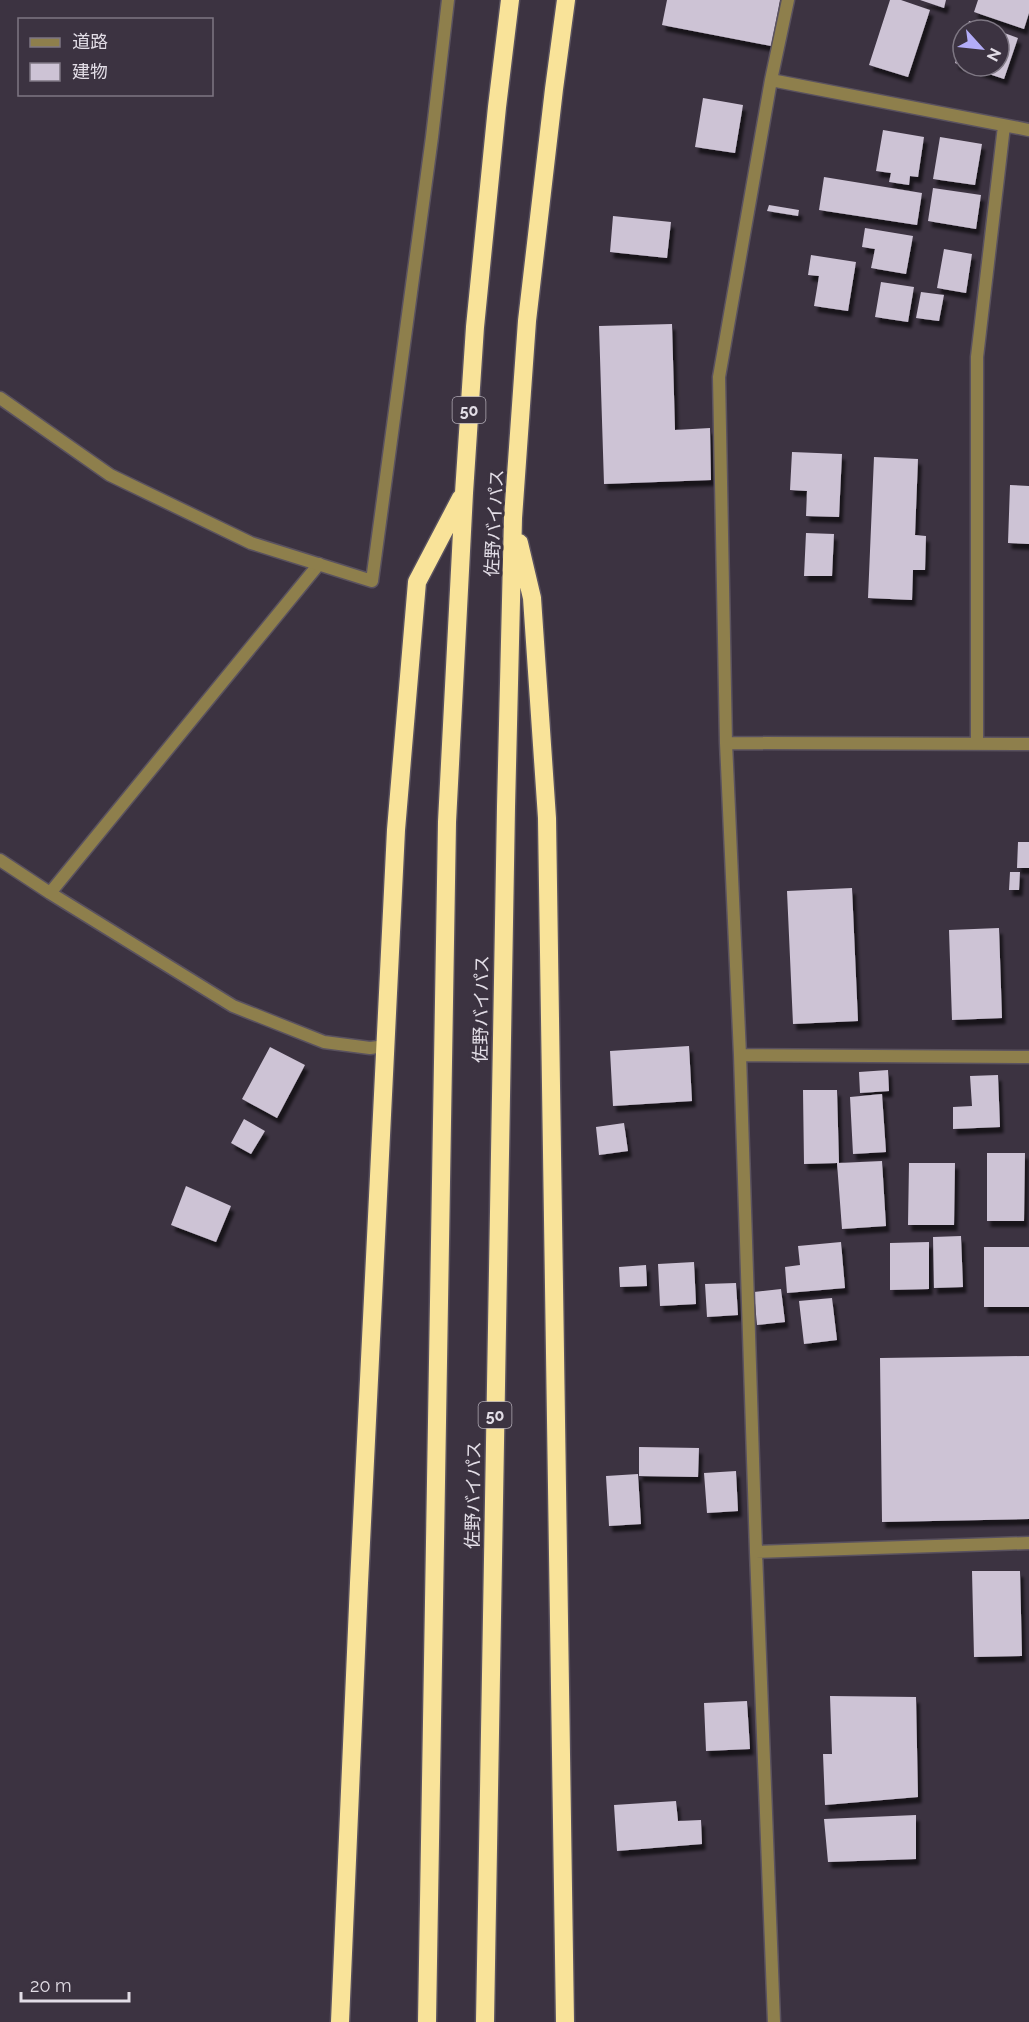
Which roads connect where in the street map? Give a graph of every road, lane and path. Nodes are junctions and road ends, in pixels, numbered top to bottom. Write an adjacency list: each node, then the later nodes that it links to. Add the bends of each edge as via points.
1 (448, 0): 11 (street, via 372,581)
2 (510, 0): 9 (highway, 佐野バイパス / 50, via 475,327)
3 (566, 0): 10 (highway, 佐野バイパス / 50, via 527,321)
4 (788, 0): 5 (street)
5 (771, 80): 6 (street); 12 (street, via 719,376)
6 (1004, 126): 7 (street); 13 (street, via 977,357)
7 (1029, 130)
8 (0, 398): 11 (street, via 110,475 252,543)
9 (464, 493): 17 (highway, via 417,582 396,830); 23 (highway, 佐野バイパス / 50, via 447,822)
10 (513, 518): 24 (highway, 佐野バイパス / 50); 25 (highway, via 532,598 547,818)
11 (319, 564): 16 (street)
12 (726, 743): 13 (street); 18 (street)
13 (977, 744): 14 (street)
14 (1029, 744)
15 (0, 860): 16 (street)
16 (50, 893): 17 (street, via 233,1006 324,1042 370,1048)
17 (386, 1046): 22 (highway)
18 (740, 1055): 19 (street); 21 (street)
19 (1029, 1057)
20 (1029, 1543): 21 (street)
21 (756, 1552): 26 (street)
22 (340, 2022)
23 (426, 2022)
24 (485, 2022)
25 (565, 2022)
26 (774, 2022)

